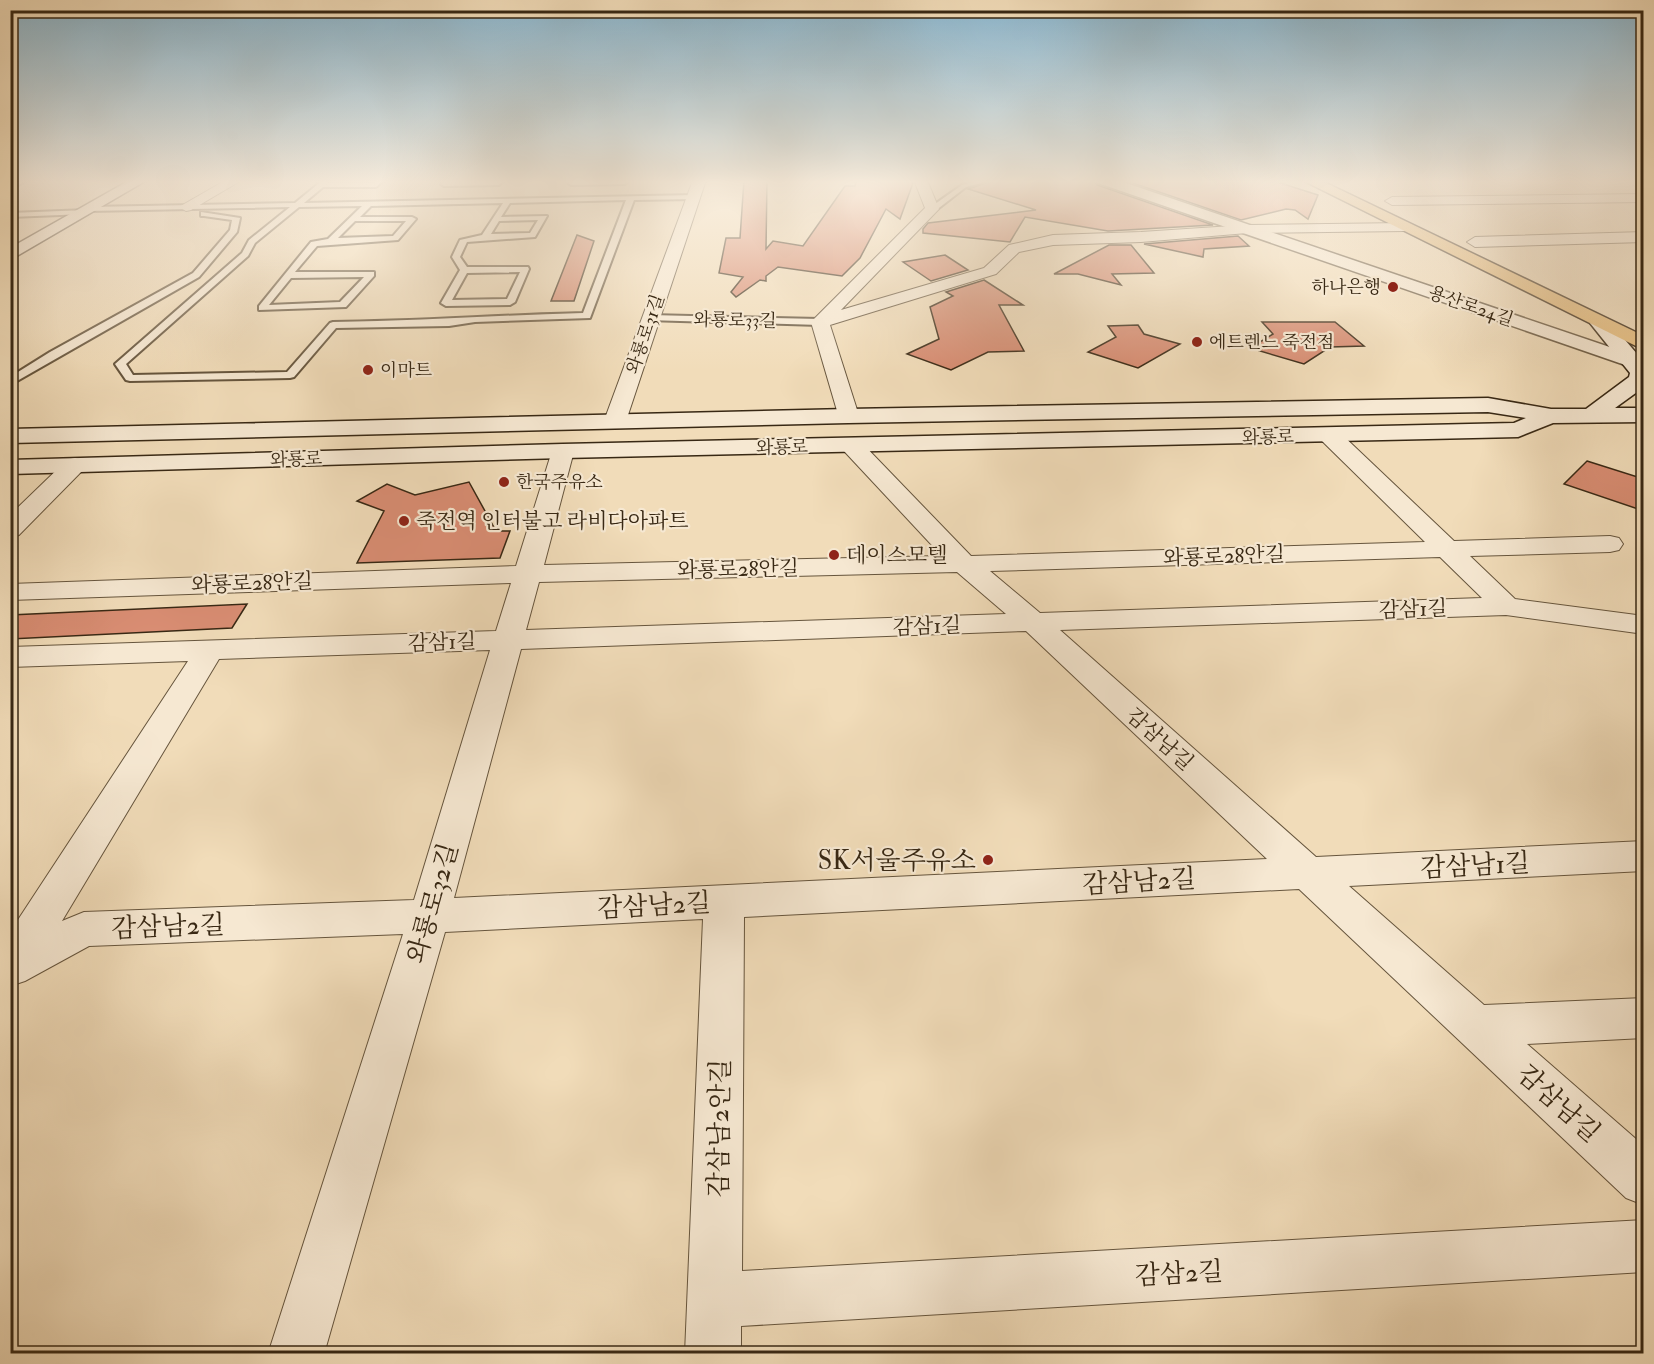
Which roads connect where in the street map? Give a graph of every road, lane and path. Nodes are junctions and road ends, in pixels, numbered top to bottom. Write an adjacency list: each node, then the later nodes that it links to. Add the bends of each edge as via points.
1 (30, 244): 13 (main road)
2 (222, 244): 20 (lane, via 196,275)
3 (251, 244): 6 (lane, via 245,254 120,364 130,378 290,375 333,325 587,316)
4 (316, 244): 16 (lane)
5 (462, 244): 15 (lane, via 456,257)
6 (615, 244)
7 (677, 244): 17 (street, 와룡로31길)
8 (898, 244): 18 (street)
9 (1035, 244): 18 (street, via 1014,248 990,271)
10 (1293, 244): 19 (main road, 용산로24길)
11 (1439, 244): 19 (main road, via 1600,323)
12 (1480, 244): 14 (main road)
13 (10, 255)
14 (1505, 256)
15 (464, 270): 15 (lane, via 446,303 510,302 525,269)
16 (290, 275): 16 (lane, via 262,308 343,305 371,274)
17 (650, 318): 18 (lane, 와룡로33길); 24 (street, 와룡로31길)
18 (820, 322): 26 (street)
19 (1639, 353): 21 (main road, via 1639,380)
20 (10, 382)
21 (1592, 415): 22 (main road, 와룡로); 23 (main road, 와룡로); 25 (main road)
22 (1644, 415)
23 (1551, 416): 26 (main road, 와룡로, via 1488,405); 27 (main road, 와룡로, via 1518,430)
24 (615, 421): 26 (main road, 와룡로); 28 (main road, 와룡로)
25 (1644, 423)
26 (850, 431): 27 (main road, 와룡로); 29 (main road, 와룡로); 35 (street, 감삼남길)
27 (1329, 435): 34 (street)
28 (10, 436)
29 (562, 452): 30 (main road, 와룡로); 36 (street, 와룡로32길)
30 (75, 465): 31 (main road, 와룡로); 32 (street)
31 (10, 467)
32 (10, 530)
33 (1610, 544): 34 (street, 와룡로28안길)
34 (1447, 548): 35 (street, 와룡로28안길); 38 (street)
35 (964, 564): 36 (street, 와룡로28안길); 39 (street, 감삼남길)
36 (527, 574): 37 (street, 와룡로28안길); 41 (street, 와룡로32길)
37 (10, 592)
38 (1506, 606): 39 (street, 감삼1길); 40 (street, 감삼1길)
39 (1032, 622): 41 (street, 감삼1길); 45 (street, 감삼남길)
40 (1644, 625)
41 (509, 640): 42 (street, 감삼1길); 47 (street, 와룡로32길)
42 (210, 650): 43 (street, 감삼1길); 48 (street)
43 (10, 657)
44 (1644, 856): 45 (street, 감삼남1길)
45 (1307, 873): 46 (street, 감삼남2길); 50 (street, 감삼남길)
46 (724, 902): 47 (street, 감삼남2길); 53 (street, 감삼남2안길)
47 (429, 916): 48 (street, 감삼남2길, via 84,929); 54 (street, 와룡로32길)
48 (11, 967)
49 (1644, 1018): 50 (street)
50 (1474, 1026): 51 (street, 감삼남길)
51 (1644, 1180)
52 (1644, 1246): 53 (street, 감삼2길)
53 (715, 1299): 55 (street, 감삼남2안길)
54 (296, 1353)
55 (713, 1353)

